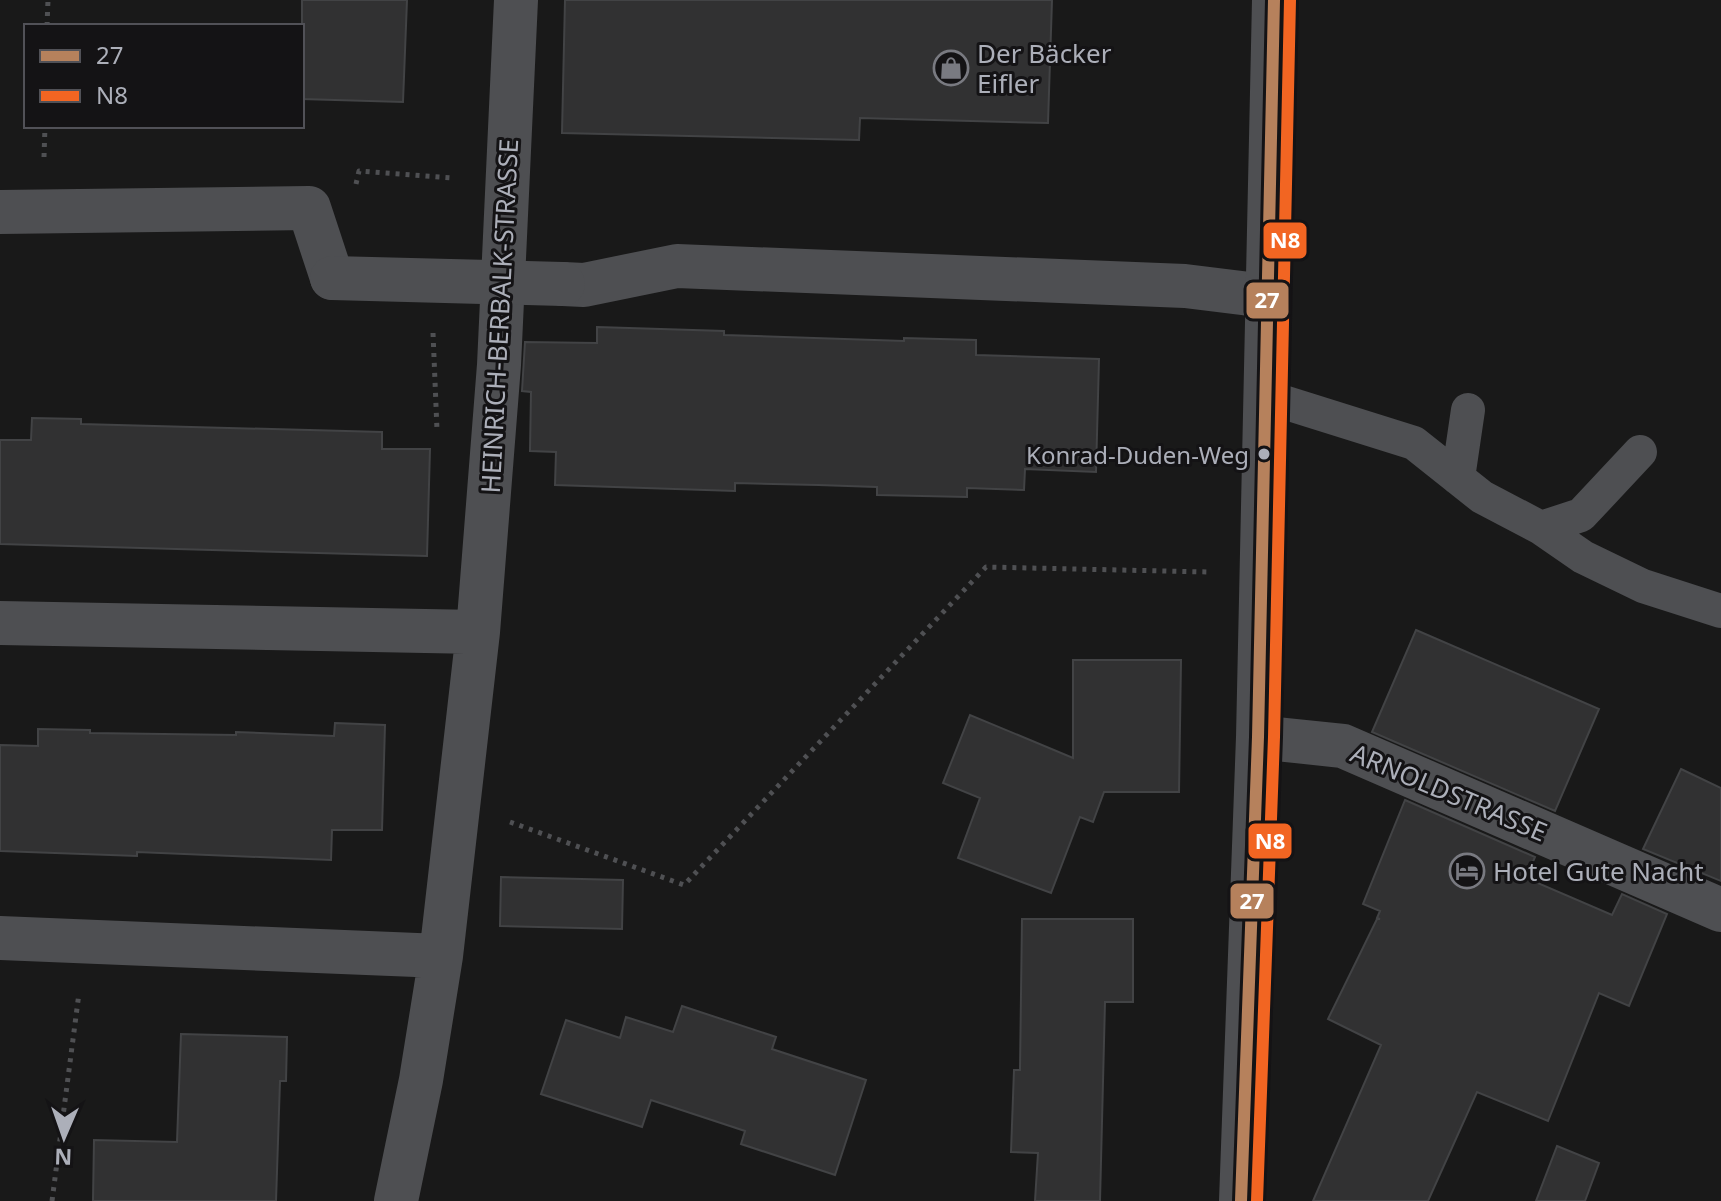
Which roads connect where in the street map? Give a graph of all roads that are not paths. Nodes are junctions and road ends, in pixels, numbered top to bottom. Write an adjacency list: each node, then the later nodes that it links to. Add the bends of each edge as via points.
1 (516, 0): 12 (street, HEINRICH-BERBALK-STRASSE, via 499,365)
2 (1274, 0): 4 (street)
3 (0, 212): 4 (street, bridge, via 309,208 332,278 584,285 677,266 1185,286)
4 (1266, 296): 5 (street)
5 (1264, 396): 8 (lane, via 1414,443); 13 (street)
6 (1468, 410): 8 (lane)
7 (1640, 452): 9 (lane, via 1581,515)
8 (1458, 478): 9 (lane)
9 (1541, 528): 10 (lane, via 1583,557 1643,586)
10 (1721, 611)
11 (0, 623): 12 (street)
12 (478, 632): 16 (street, HEINRICH-BERBALK-STRASSE)
13 (1258, 737): 14 (street, ARNOLDSTRASSE, via 1343,746); 18 (street)
14 (1721, 910)
15 (0, 938): 16 (street)
16 (441, 956): 17 (street, HEINRICH-BERBALK-STRASSE)
17 (396, 1201)
18 (1241, 1201)

